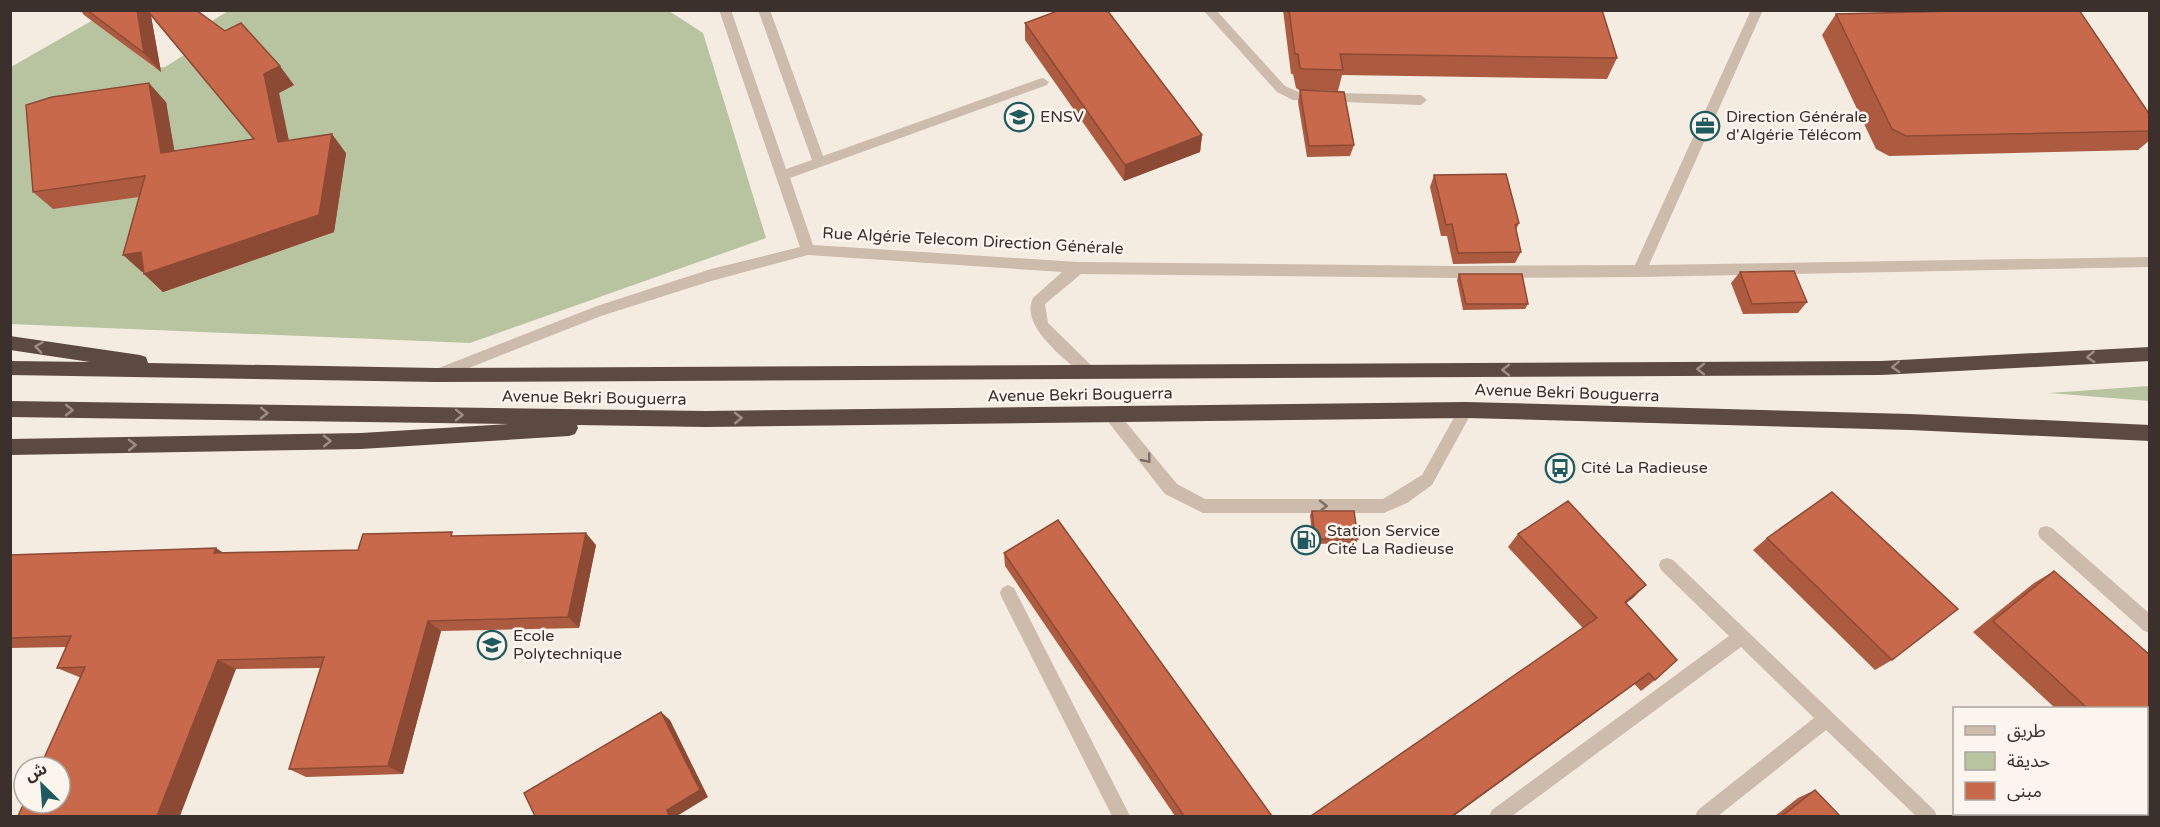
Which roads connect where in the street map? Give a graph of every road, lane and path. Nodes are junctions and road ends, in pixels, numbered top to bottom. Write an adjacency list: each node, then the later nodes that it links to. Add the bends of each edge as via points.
1 (725, 10): 8 (street)
2 (764, 10): 7 (street)
3 (1209, 10): 6 (street, via 1281,89 1297,97)
4 (1757, 10): 12 (street)
5 (1042, 81): 7 (street)
6 (1420, 100)
7 (819, 162): 8 (street)
8 (783, 175): 9 (street)
9 (808, 250): 11 (street, Rue Algérie Telecom Direction Générale); 18 (street, Rue Algérie Telecom Direction Générale, via 711,275 597,312)
10 (2150, 262): 12 (street, Rue Algérie Telecom Direction Générale)
11 (1078, 268): 12 (street, Rue Algérie Telecom Direction Générale); 16 (street, via 1038,302 1041,325)
12 (1639, 271)
13 (10, 343): 17 (highway, one-way to 13)
14 (2150, 354): 16 (highway, Avenue Bekri Bouguerra, one-way to 16, via 1881,368)
15 (10, 368): 17 (highway, Avenue Bekri Bouguerra)
16 (1089, 372): 18 (highway, Avenue Bekri Bouguerra)
17 (222, 373): 18 (highway, Avenue Bekri Bouguerra)
18 (436, 375)
19 (10, 409): 22 (highway, Avenue Bekri Bouguerra, one-way to 22)
20 (1466, 410): 21 (highway, Avenue Bekri Bouguerra); 21 (street, one-way to 20, via 1171,489 1203,506 1384,506 1427,480); 23 (highway, Avenue Bekri Bouguerra)
21 (1110, 414): 22 (highway, Avenue Bekri Bouguerra, one-way to 21)
22 (706, 419): 24 (highway, one-way to 22, via 361,441)
23 (2150, 433)
24 (10, 447)
25 (2046, 533): 28 (street)
26 (1667, 565): 29 (street)
27 (1008, 593): 31 (street)
28 (2150, 625)
29 (1741, 637): 30 (street); 32 (street)
30 (1826, 719): 33 (street); 34 (street)
31 (1121, 816)
32 (1498, 816)
33 (1704, 816)
34 (1928, 816)

